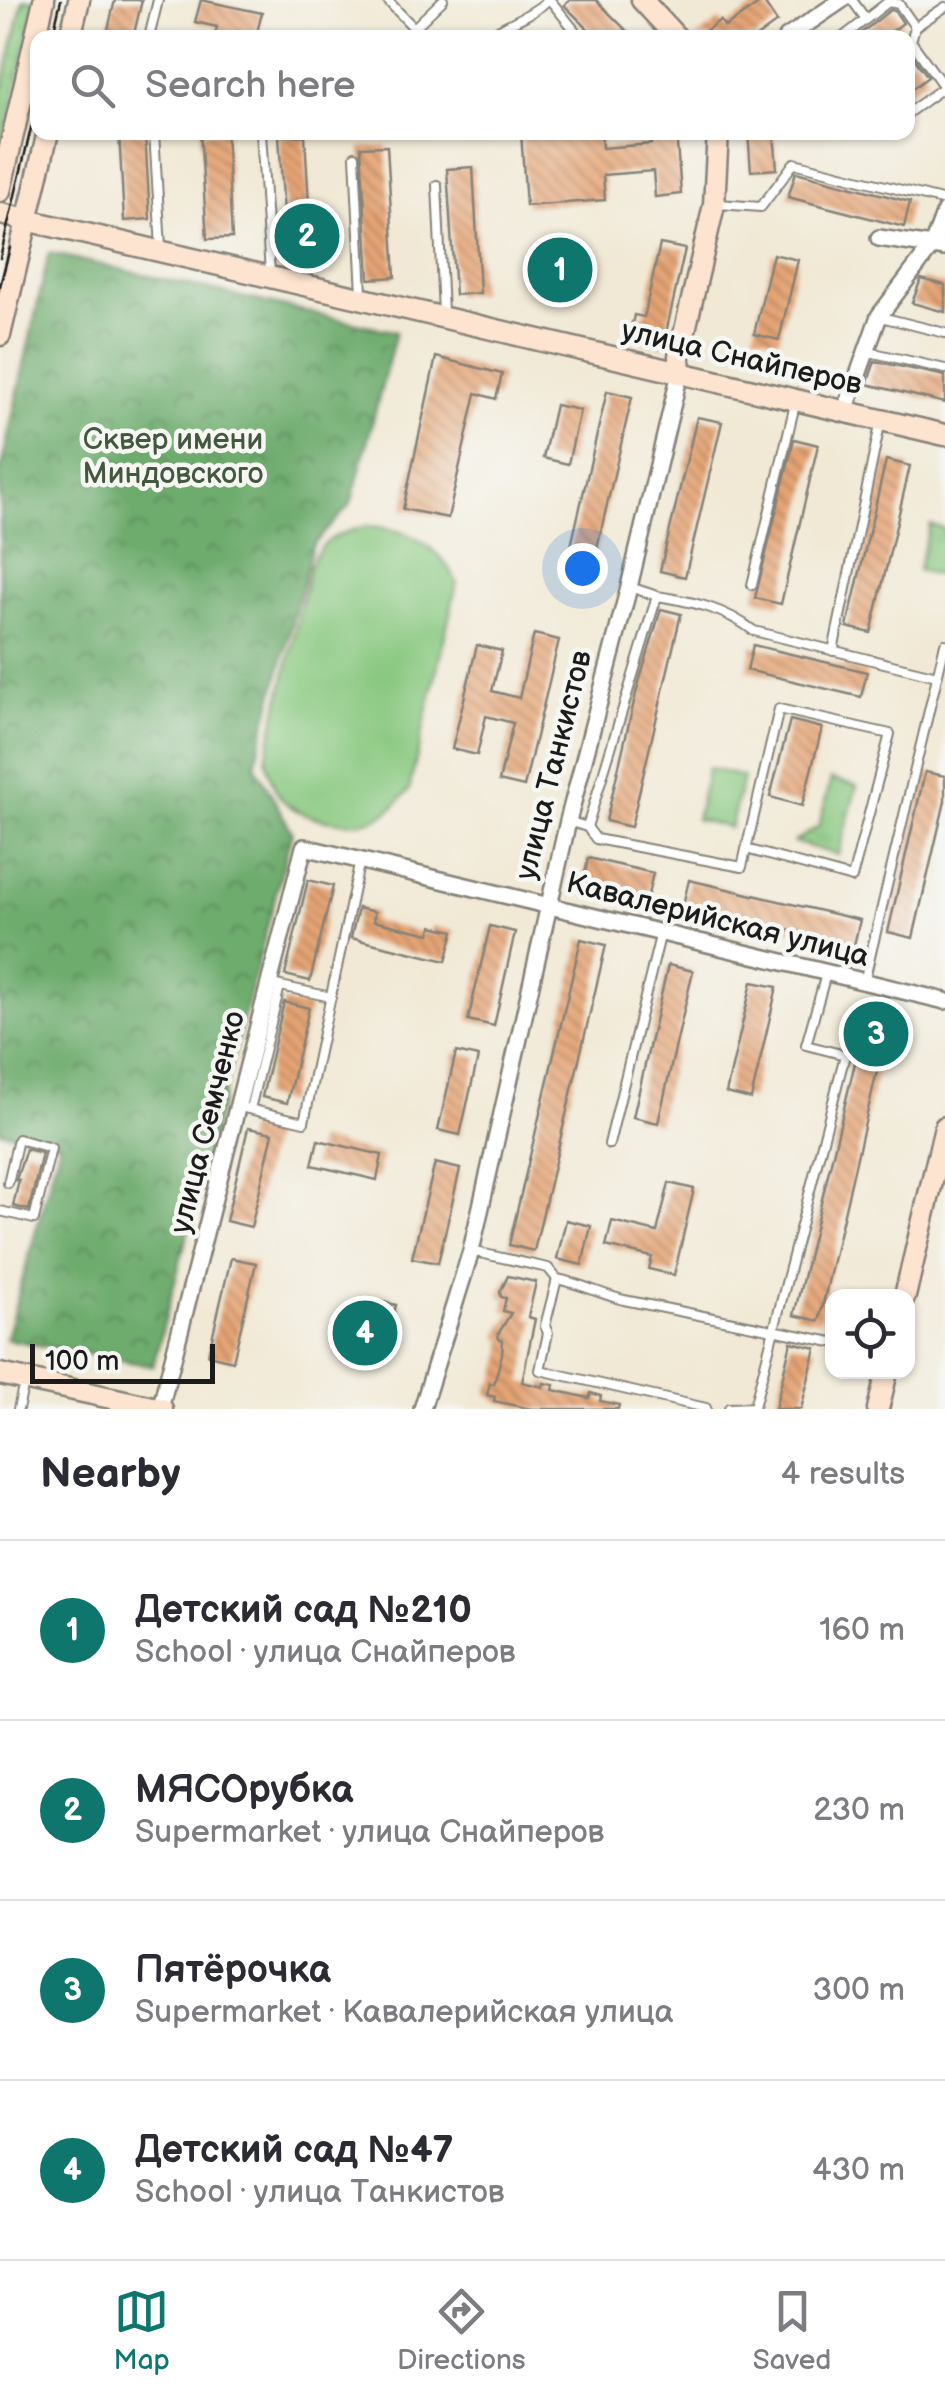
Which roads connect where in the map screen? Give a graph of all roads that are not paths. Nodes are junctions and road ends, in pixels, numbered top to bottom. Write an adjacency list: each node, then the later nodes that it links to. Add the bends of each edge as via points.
1 (44, 0): 14 (street)
2 (78, 0): 15 (street)
3 (158, 0): 16 (lane)
4 (387, 0): 13 (lane)
5 (443, 0): 13 (lane)
6 (549, 0): 17 (lane); 18 (lane)
7 (642, 0): 19 (street)
8 (842, 0): 20 (street)
9 (852, 0): 11 (lane)
10 (945, 7): 12 (lane)
11 (865, 18): 12 (lane, via 888,2 899,4); 21 (lane)
12 (915, 27): 22 (lane)
13 (414, 28)
14 (37, 30)
15 (72, 30)
16 (150, 30)
17 (496, 30)
18 (575, 30)
19 (670, 30)
20 (798, 30)
21 (851, 30)
22 (914, 30)
23 (915, 47): 25 (lane, via 944,88)
24 (30, 61): 32 (street)
25 (915, 108)
26 (46, 140): 37 (street)
27 (154, 140): 40 (lane)
28 (261, 140): 41 (lane)
29 (718, 140): 34 (street, улица Танкистов)
30 (356, 156): 42 (lane)
31 (437, 184): 44 (lane)
32 (0, 191)
33 (945, 201): 34 (lane, via 794,163 761,208)
34 (714, 205): 49 (street, улица Танкистов)
35 (945, 211): 39 (street)
36 (0, 214): 37 (street, улица Снайперов)
37 (28, 220): 40 (street, улица Снайперов); 46 (street)
38 (879, 238): 39 (street)
39 (938, 247): 43 (street)
40 (161, 251): 41 (street, улица Снайперов)
41 (270, 277): 42 (street, улица Снайперов)
42 (362, 298): 44 (street, улица Снайперов)
43 (879, 316): 45 (lane); 47 (street)
44 (444, 318): 49 (street, улица Снайперов)
45 (945, 333)
46 (0, 335)
47 (865, 351): 48 (lane); 51 (street)
48 (945, 369)
49 (680, 373): 50 (street, улица Снайперов); 55 (street, улица Танкистов)
50 (796, 399): 51 (street, улица Снайперов); 54 (lane)
51 (845, 411): 52 (street, улица Снайперов)
52 (881, 420): 53 (street, улица Снайперов); 58 (lane)
53 (945, 435)
54 (752, 585)
55 (629, 587): 56 (lane); 60 (street, улица Танкистов)
56 (657, 596): 58 (lane, via 704,604 754,631); 61 (lane)
57 (945, 644): 59 (lane)
58 (833, 651): 59 (lane)
59 (937, 676): 68 (lane)
60 (568, 821): 61 (lane); 65 (street, улица Танкистов)
61 (587, 828): 63 (lane, via 596,838 742,868)
62 (304, 847): 64 (street, Кавалерийская улица); 69 (street, улица Семченко)
63 (746, 849): 63 (lane, via 779,709 890,734 852,878)
64 (360, 860): 65 (street, Кавалерийская улица); 70 (lane)
65 (549, 905): 66 (street, Кавалерийская улица); 78 (street, улица Танкистов)
66 (661, 932): 67 (street, Кавалерийская улица); 74 (lane)
67 (826, 974): 68 (street, Кавалерийская улица); 81 (lane, via 806,1045 846,1054)
68 (864, 982): 71 (street, Кавалерийская улица)
69 (275, 985): 70 (lane); 72 (street, улица Семченко)
70 (330, 997): 72 (lane, via 304,1122)
71 (945, 1001)
72 (245, 1108): 89 (street, улица Семченко)
73 (945, 1127): 75 (street)
74 (609, 1144)
75 (939, 1176): 80 (street)
76 (8, 1183): 77 (lane, via 18,1140 51,1148 34,1219)
77 (0, 1211)
78 (471, 1251): 79 (lane, via 548,1268); 90 (street, улица Танкистов)
79 (557, 1280): 81 (lane); 86 (lane, via 540,1370)
80 (907, 1289)
81 (776, 1330): 82 (lane); 87 (lane, via 754,1407)
82 (825, 1340)
83 (0, 1374): 84 (street)
84 (25, 1379): 88 (lane); 89 (street)
85 (885, 1379): 91 (street)
86 (706, 1408)
87 (728, 1408)
88 (18, 1409)
89 (161, 1409)
90 (422, 1409)
91 (878, 1409)

